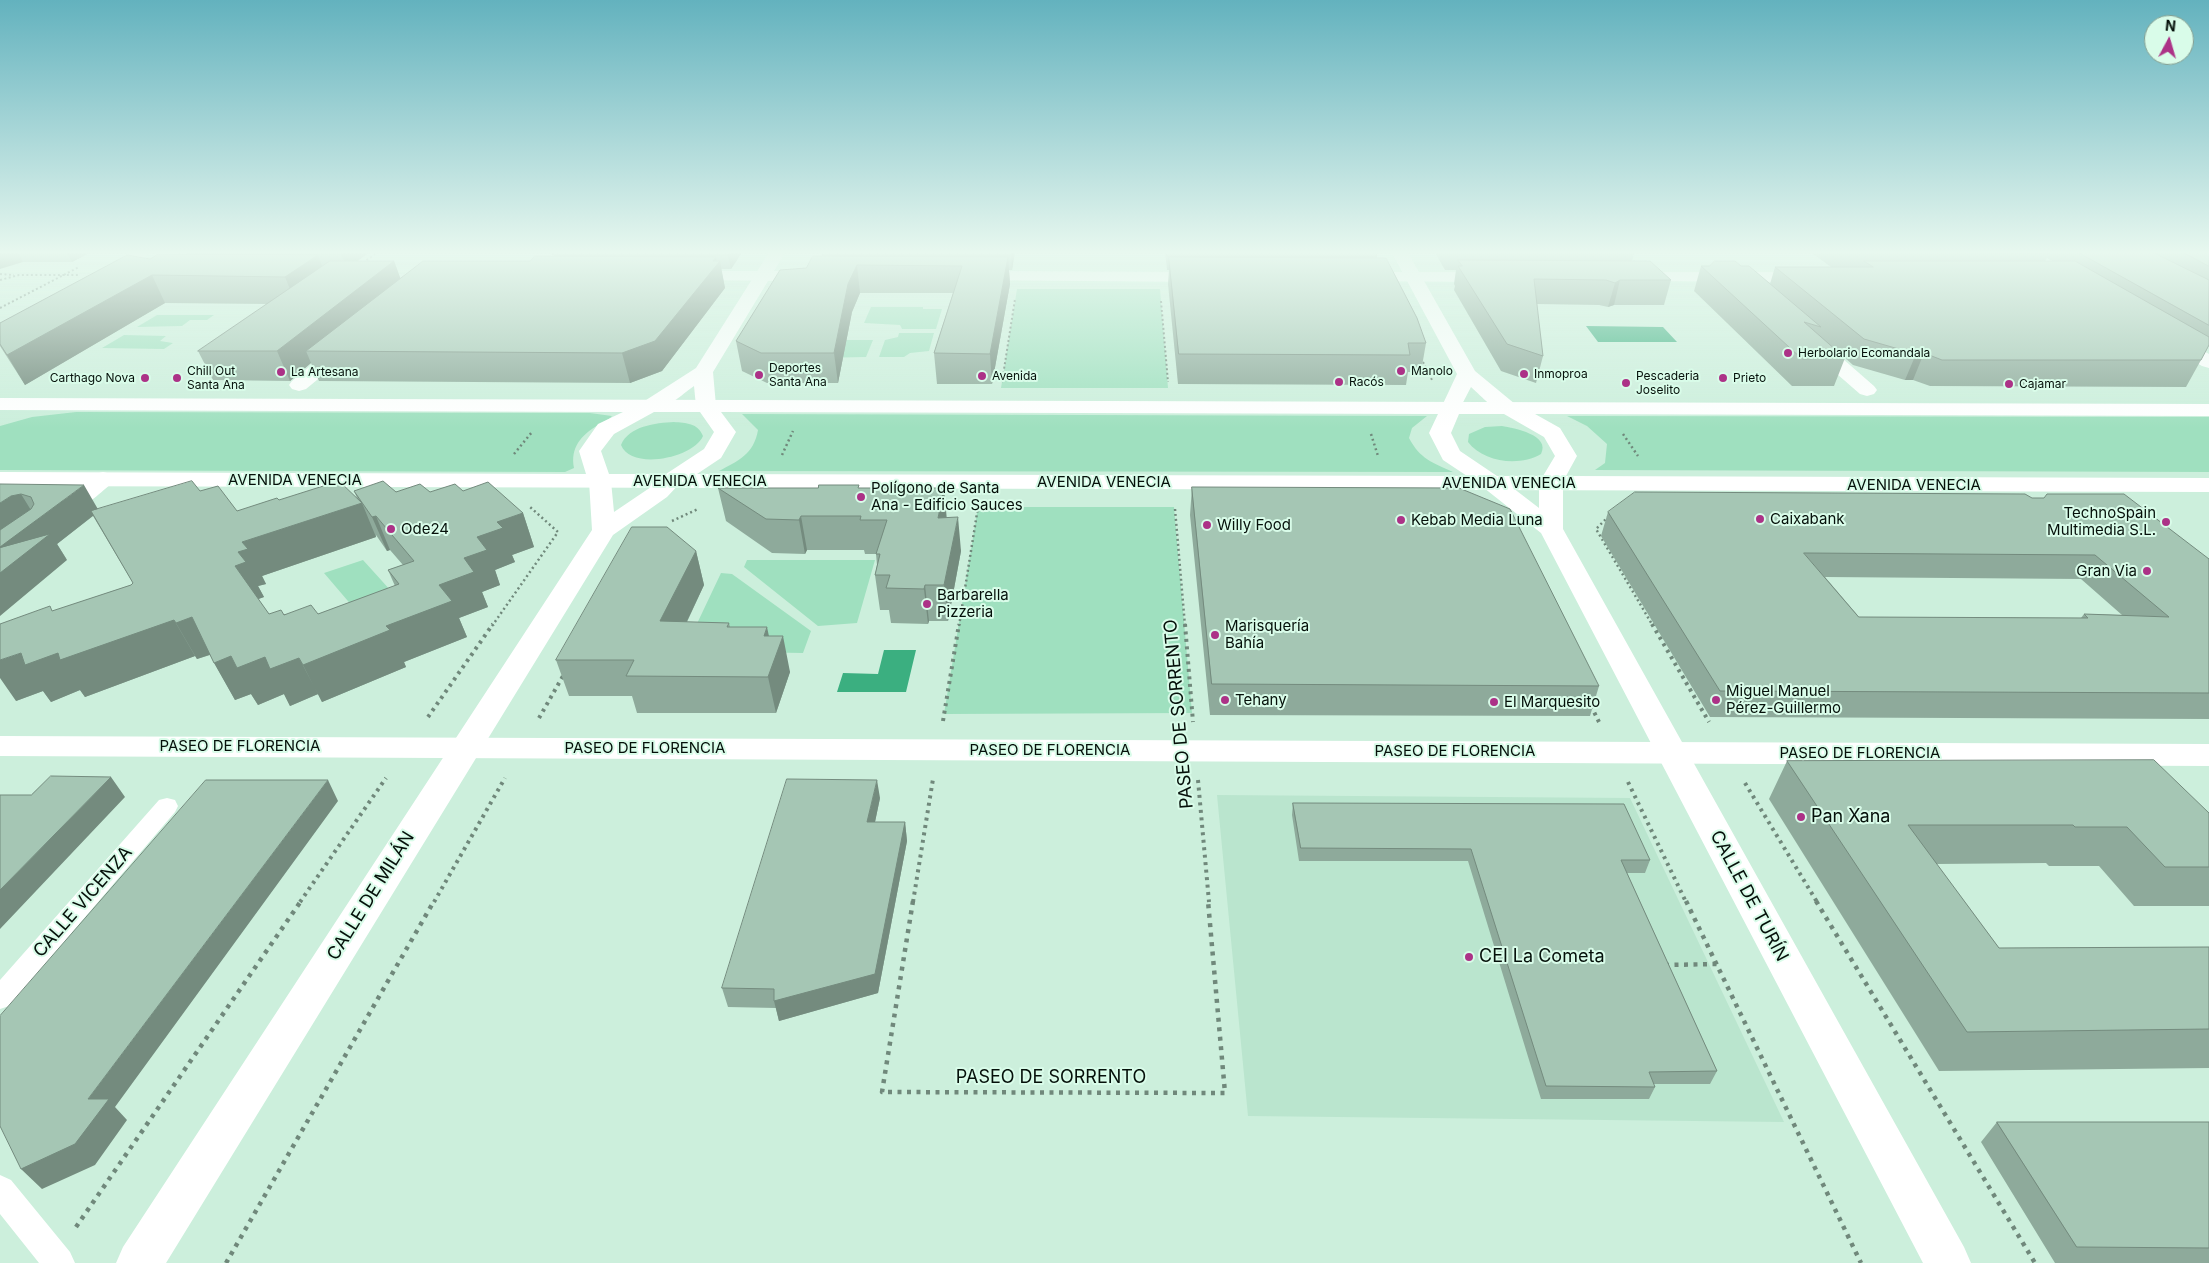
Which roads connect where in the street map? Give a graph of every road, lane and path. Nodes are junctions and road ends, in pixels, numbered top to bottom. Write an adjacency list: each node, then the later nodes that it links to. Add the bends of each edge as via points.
1 (742, 310): 9 (street)
2 (1014, 310): 12 (path)
3 (1162, 310): 13 (path)
4 (1431, 310): 10 (street)
5 (2158, 332): 8 (street)
6 (1803, 334): 14 (street)
7 (358, 337): 11 (street)
8 (2209, 362)
9 (703, 372): 18 (street); 19 (street)
10 (1467, 374): 22 (street); 23 (street)
11 (299, 386)
12 (1001, 388)
13 (1168, 388)
14 (1867, 390)
15 (0, 404): 16 (street)
16 (48, 404): 17 (street); 26 (street)
17 (554, 405): 18 (street); 29 (path)
18 (650, 406): 19 (street); 30 (street, via 606,430 590,451)
19 (706, 406): 20 (street); 31 (street, CALLE DE MILÁN, via 726,432 713,453)
20 (803, 406): 21 (street); 32 (path)
21 (1361, 408): 22 (street); 33 (path)
22 (1451, 408): 23 (street); 34 (street, CALLE DE TURÍN, via 1440,433 1451,455)
23 (1508, 408): 24 (street); 35 (street, via 1552,432 1566,456)
24 (1605, 408): 25 (street); 36 (path)
25 (2209, 410)
26 (0, 419)
27 (0, 479): 28 (street, AVENIDA VENECIA)
28 (103, 479): 29 (street, AVENIDA VENECIA); 38 (street)
29 (493, 480): 30 (street, AVENIDA VENECIA)
30 (600, 481): 31 (street, AVENIDA VENECIA); 46 (street)
31 (671, 481): 32 (street, AVENIDA VENECIA); 46 (street, CALLE DE MILÁN)
32 (771, 481): 33 (street, AVENIDA VENECIA)
33 (1388, 483): 34 (street, AVENIDA VENECIA)
34 (1492, 483): 35 (street, AVENIDA VENECIA); 45 (street, CALLE DE TURÍN)
35 (1552, 483): 36 (street, AVENIDA VENECIA); 45 (street, CALLE DE TURÍN)
36 (1658, 484): 37 (street, AVENIDA VENECIA, via 1995,491)
37 (2209, 485)
38 (70, 504)
39 (527, 505): 50 (path, via 558,532)
40 (704, 506): 44 (path)
41 (978, 506): 53 (path, PASEO DE SORRENTO)
42 (1174, 507): 54 (path, PASEO DE SORRENTO)
43 (1617, 508): 57 (path, via 1596,529)
44 (664, 524)
45 (1551, 529): 56 (street, CALLE DE TURÍN)
46 (604, 530): 51 (street, CALLE DE MILÁN)
47 (569, 667): 52 (path)
48 (1588, 700): 55 (path)
49 (0, 746): 50 (street, PASEO DE FLORENCIA)
50 (408, 747): 51 (street, PASEO DE FLORENCIA); 64 (path)
51 (465, 747): 52 (street, PASEO DE FLORENCIA); 65 (street, CALLE DE MILÁN)
52 (522, 748): 53 (street, PASEO DE FLORENCIA); 66 (path)
53 (938, 750): 54 (street, PASEO DE FLORENCIA); 54 (path, PASEO DE SORRENTO, via 882,1092 1225,1093)
54 (1195, 750): 55 (street, PASEO DE FLORENCIA)
55 (1613, 752): 56 (street, PASEO DE FLORENCIA); 60 (path)
56 (1672, 752): 57 (street, PASEO DE FLORENCIA); 68 (street, CALLE DE TURÍN)
57 (1727, 753): 58 (street, PASEO DE FLORENCIA); 69 (path)
58 (2209, 755)
59 (167, 806): 62 (lane, CALLE VICENZA)
60 (1717, 964): 61 (path); 67 (path)
61 (1657, 965)
62 (0, 998)
63 (0, 1190): 64 (lane)
64 (57, 1261)
65 (139, 1263)
66 (226, 1263)
67 (1861, 1263)
68 (1948, 1263)
69 (2035, 1263)

